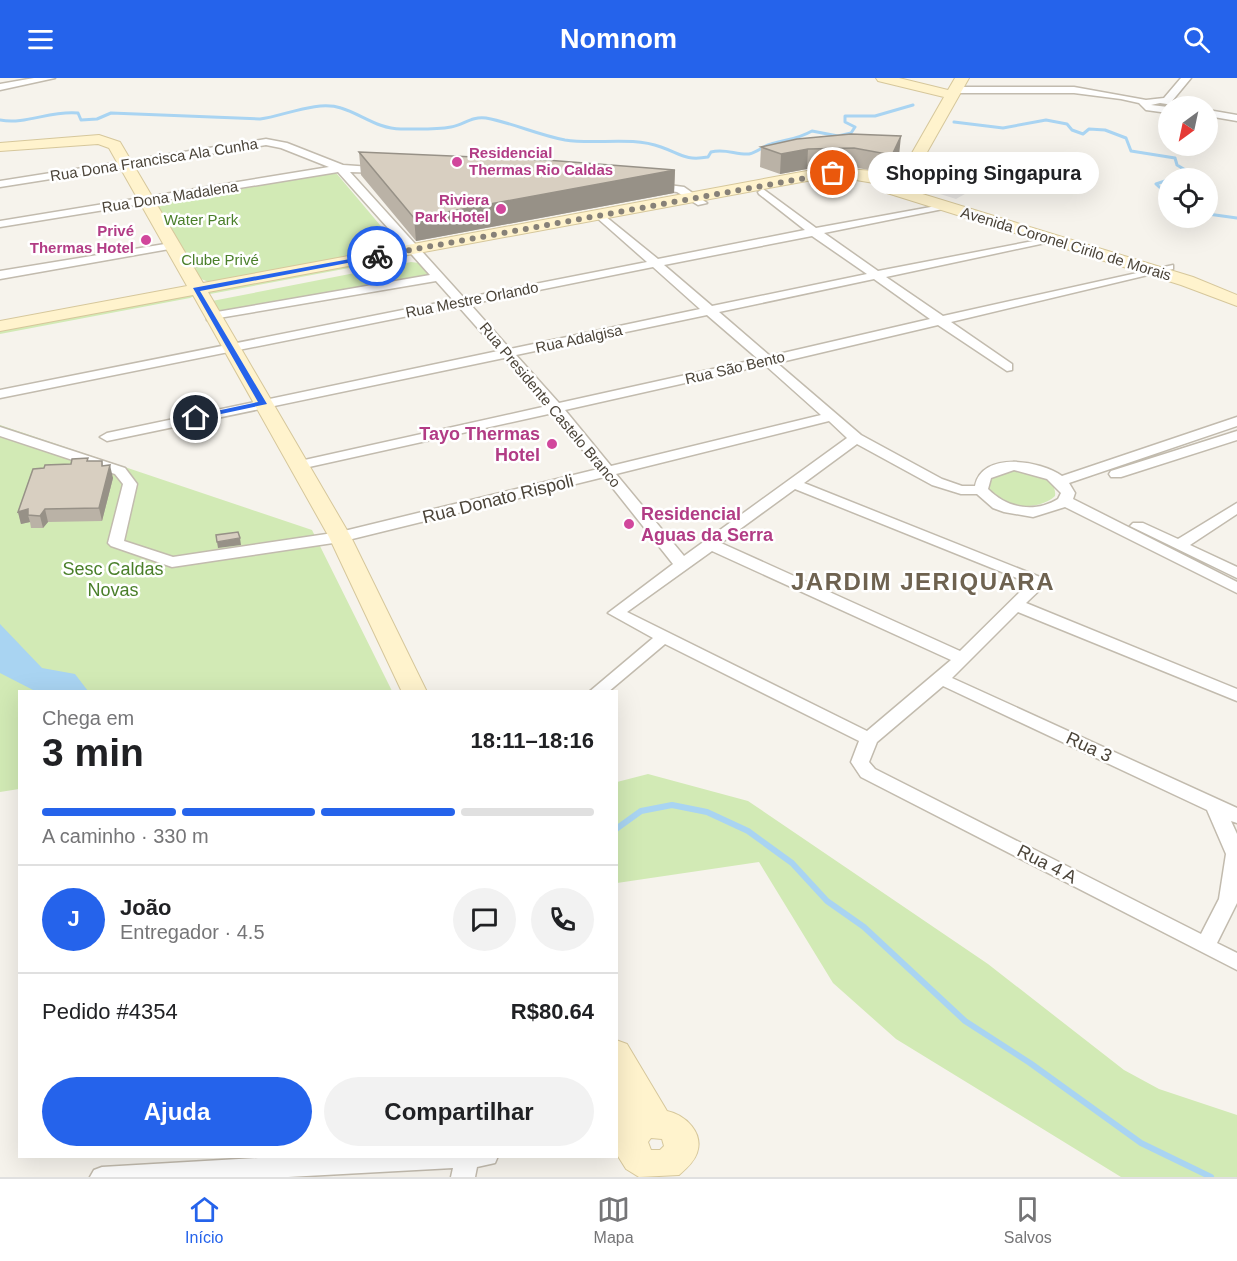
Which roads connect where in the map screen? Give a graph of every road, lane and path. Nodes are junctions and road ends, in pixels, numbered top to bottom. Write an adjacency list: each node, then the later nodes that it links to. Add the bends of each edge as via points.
1 (50, 78): 4 (street)
2 (883, 78): 5 (main road)
3 (1186, 78): 6 (street)
4 (0, 87)
5 (951, 87): 7 (street, via 1081,90); 15 (main road)
6 (1176, 96)
7 (1158, 104)
8 (1218, 115): 9 (street)
9 (1237, 118)
10 (0, 147): 11 (main road, via 106,141 115,145)
11 (126, 165): 12 (street, Rua Dona Francisca Ala Cunha, via 266,142); 16 (street, Rua Dona Francisca Ala Cunha); 20 (main road)
12 (341, 168): 13 (street); 20 (street, Rua Dona Madalena); 27 (street, Rua Presidente Castelo Branco)
13 (398, 171)
14 (862, 178): 15 (main road, Avenida Coronel Cirilo de Morais); 18 (main road, Avenida Coronel Cirilo de Morais); 19 (main road, Avenida Coronel Cirilo de Morais, via 833,173 807,176)
15 (894, 183): 21 (main road, Avenida Coronel Cirilo de Morais); 29 (main road, Avenida Coronel Cirilo de Morais)
16 (0, 184)
17 (640, 184): 19 (street, via 680,189)
18 (763, 192): 19 (main road, Avenida Coronel Cirilo de Morais); 24 (street)
19 (697, 200): 22 (main road, Avenida Coronel Cirilo de Morais)
20 (147, 201): 23 (street, Rua Dona Madalena); 26 (main road)
21 (943, 207): 24 (street, Rua Mestre Orlando); 25 (main road, Avenida Coronel Cirilo de Morais)
22 (604, 218): 27 (main road, Avenida Coronel Cirilo de Morais); 28 (street)
23 (0, 224)
24 (813, 231): 28 (street, Rua Mestre Orlando); 31 (street)
25 (1050, 239): 29 (main road, Avenida Coronel Cirilo de Morais); 31 (street, Rua Adalgisa)
26 (171, 246): 30 (street); 34 (main road)
27 (417, 253): 32 (street, Rua Presidente Castelo Branco); 34 (main road, Avenida Coronel Cirilo de Morais)
28 (656, 264): 36 (street, Rua Mestre Orlando); 37 (street)
29 (1161, 269): 33 (main road, Avenida Coronel Cirilo de Morais); 35 (main road, Avenida Coronel Cirilo de Morais); 39 (street, Rua São Bento)
30 (0, 275)
31 (877, 276): 37 (street, Rua Adalgisa); 39 (street)
32 (438, 277): 36 (street, Rua Presidente Castelo Branco); 38 (street)
33 (1237, 290)
34 (198, 294): 38 (main road); 40 (main road, Avenida Coronel Cirilo de Morais); 41 (main road, Avenida Coronel Cirilo de Morais)
35 (1237, 301)
36 (463, 302): 42 (street, Rua Mestre Orlando); 43 (street, Rua Presidente Castelo Branco)
37 (710, 312): 43 (street, Rua Adalgisa); 44 (street)
38 (211, 317): 42 (main road)
39 (938, 320): 44 (street, Rua São Bento); 45 (street)
40 (0, 326)
41 (0, 336)
42 (230, 349): 46 (street, Rua Mestre Orlando); 47 (main road)
43 (507, 354): 47 (street, Rua Adalgisa); 48 (street, Rua Presidente Castelo Branco)
44 (768, 361): 48 (street, Rua São Bento); 49 (street)
45 (1007, 367)
46 (0, 394)
47 (263, 404): 53 (street, Rua Adalgisa); 55 (main road)
48 (556, 408): 55 (street, Rua São Bento); 56 (street, Rua Presidente Castelo Branco)
49 (831, 417): 54 (street); 56 (street, Rua Donato Rispoli)
50 (1237, 421): 59 (street)
51 (0, 431): 61 (street, Rua Donato Rispoli, via 120,471 130,484 116,543 172,562)
52 (1237, 435): 59 (street)
53 (108, 437)
54 (856, 438): 57 (street); 58 (street, via 937,482 961,490)
55 (300, 465): 61 (main road)
56 (608, 472): 61 (street, Rua Donato Rispoli); 64 (street, Rua Presidente Castelo Branco)
57 (792, 483): 62 (street); 67 (street, via 1039,582)
58 (981, 490): 59 (street, via 995,503 1021,511 1048,510); 59 (street, via 984,476 1008,467 1040,470)
59 (1065, 491): 63 (street); 66 (street)
60 (1237, 507): 63 (street)
61 (340, 537): 71 (main road)
62 (712, 545): 64 (street); 69 (street)
63 (1180, 545): 65 (street)
64 (683, 566): 68 (street, via 616,613)
65 (1237, 573)
66 (1237, 588)
67 (1016, 605): 69 (street); 73 (street)
68 (664, 637): 72 (street); 74 (street)
69 (961, 658): 70 (street)
70 (941, 679): 74 (street); 75 (street, Rua 3)
71 (414, 690)
72 (599, 690)
73 (1237, 695)
74 (869, 739): 78 (street, Rua 4 A, via 860,762 868,773)
75 (1215, 806): 76 (street, Rua 3); 77 (street)
76 (1237, 816)
77 (1237, 854): 78 (street, via 1229,899)
78 (1206, 945): 79 (street, Rua 4 A)
79 (1237, 962)
80 (618, 1059): 82 (main road)
81 (618, 1099): 82 (main road)
82 (651, 1152)
83 (472, 1164): 84 (street)
84 (102, 1177)

